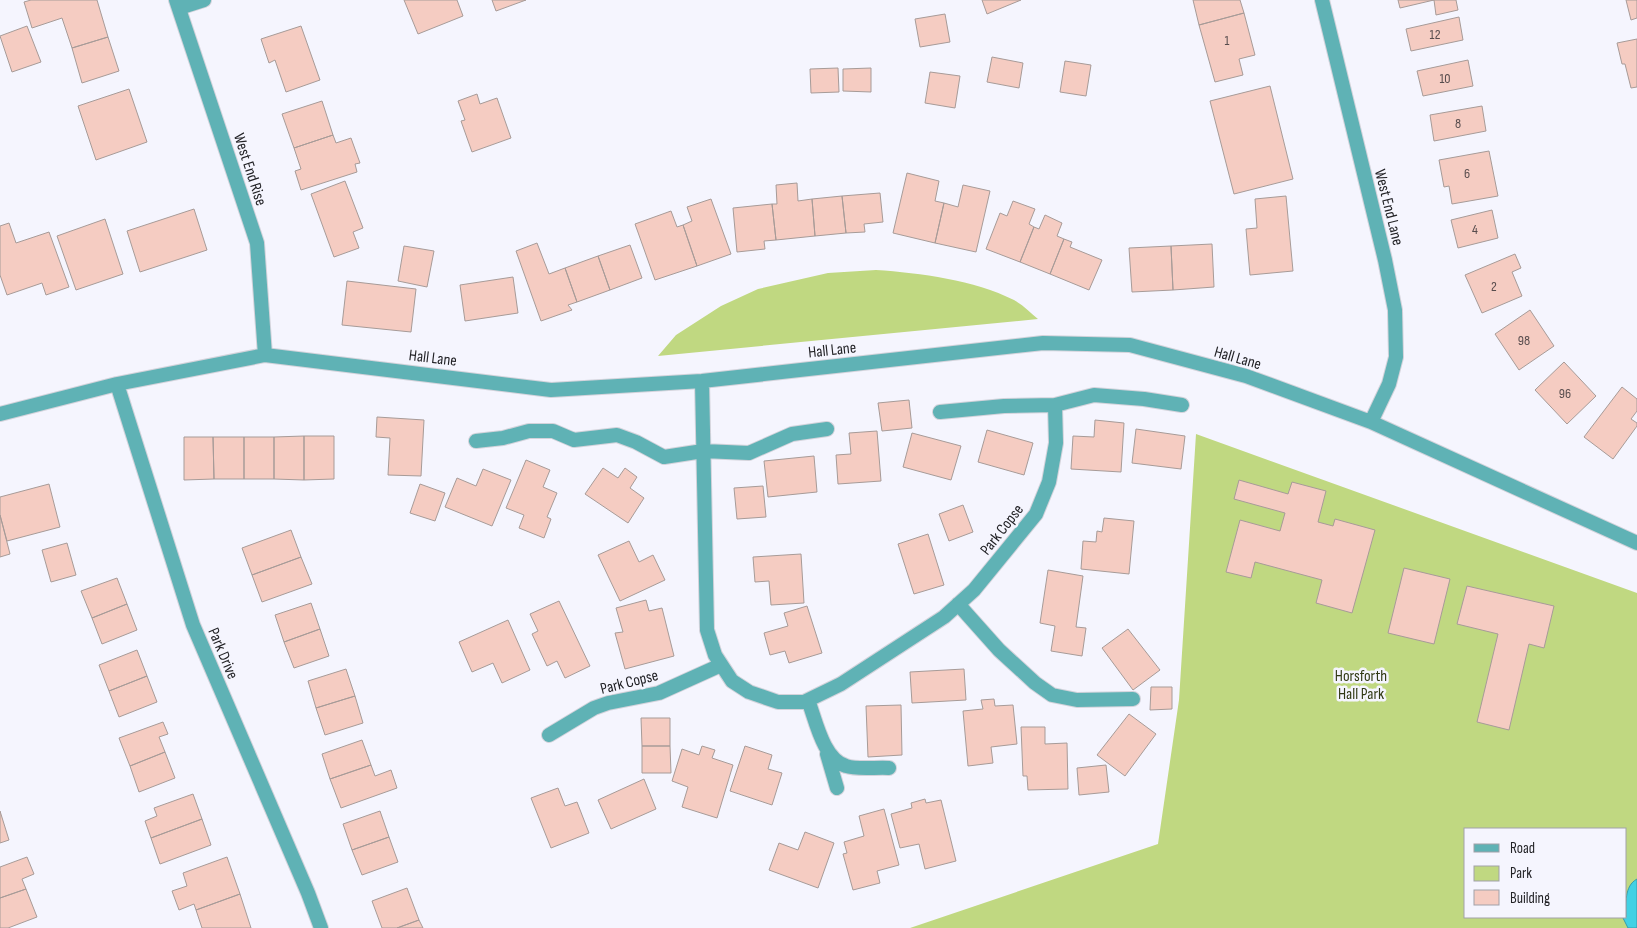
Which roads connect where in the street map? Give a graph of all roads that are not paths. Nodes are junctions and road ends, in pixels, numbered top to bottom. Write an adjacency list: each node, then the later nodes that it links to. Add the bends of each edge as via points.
1 (204, 0): 3 (street)
2 (1322, 0): 11 (street, West End Lane, via 1395,310 1396,357 1389,384)
3 (177, 4): 4 (street, West End Rise, via 257,243)
4 (266, 356): 5 (street, Hall Lane, via 551,390); 6 (street, Hall Lane)
5 (702, 381): 11 (street, Hall Lane, via 1043,343 1130,345 1246,376); 14 (street, Park Copse)
6 (117, 384): 10 (street, Hall Lane); 24 (street, Park Drive, via 193,626)
7 (1055, 405): 8 (street, via 1094,395); 9 (street); 16 (street, Park Copse, via 1056,443 1049,482 1036,514 974,590)
8 (1182, 405)
9 (940, 412)
10 (0, 414)
11 (1371, 422): 15 (street, Hall Lane)
12 (827, 429): 14 (street, via 792,434 750,453)
13 (476, 441): 14 (street, via 529,431 553,431 574,440 617,435 664,456)
14 (704, 451): 17 (street, Park Copse, via 707,630)
15 (1637, 543)
16 (958, 604): 18 (street, via 999,650 1035,684 1052,695 1076,700); 19 (street, Park Copse, via 944,617 841,684)
17 (721, 665): 19 (street, Park Copse, via 732,682 749,692 778,702); 20 (street, Park Copse, via 659,693 594,708)
18 (1133, 699)
19 (808, 700): 21 (street)
20 (549, 735)
21 (827, 750): 22 (street, via 834,761 847,767); 23 (street)
22 (889, 768)
23 (837, 788)
24 (321, 928)

